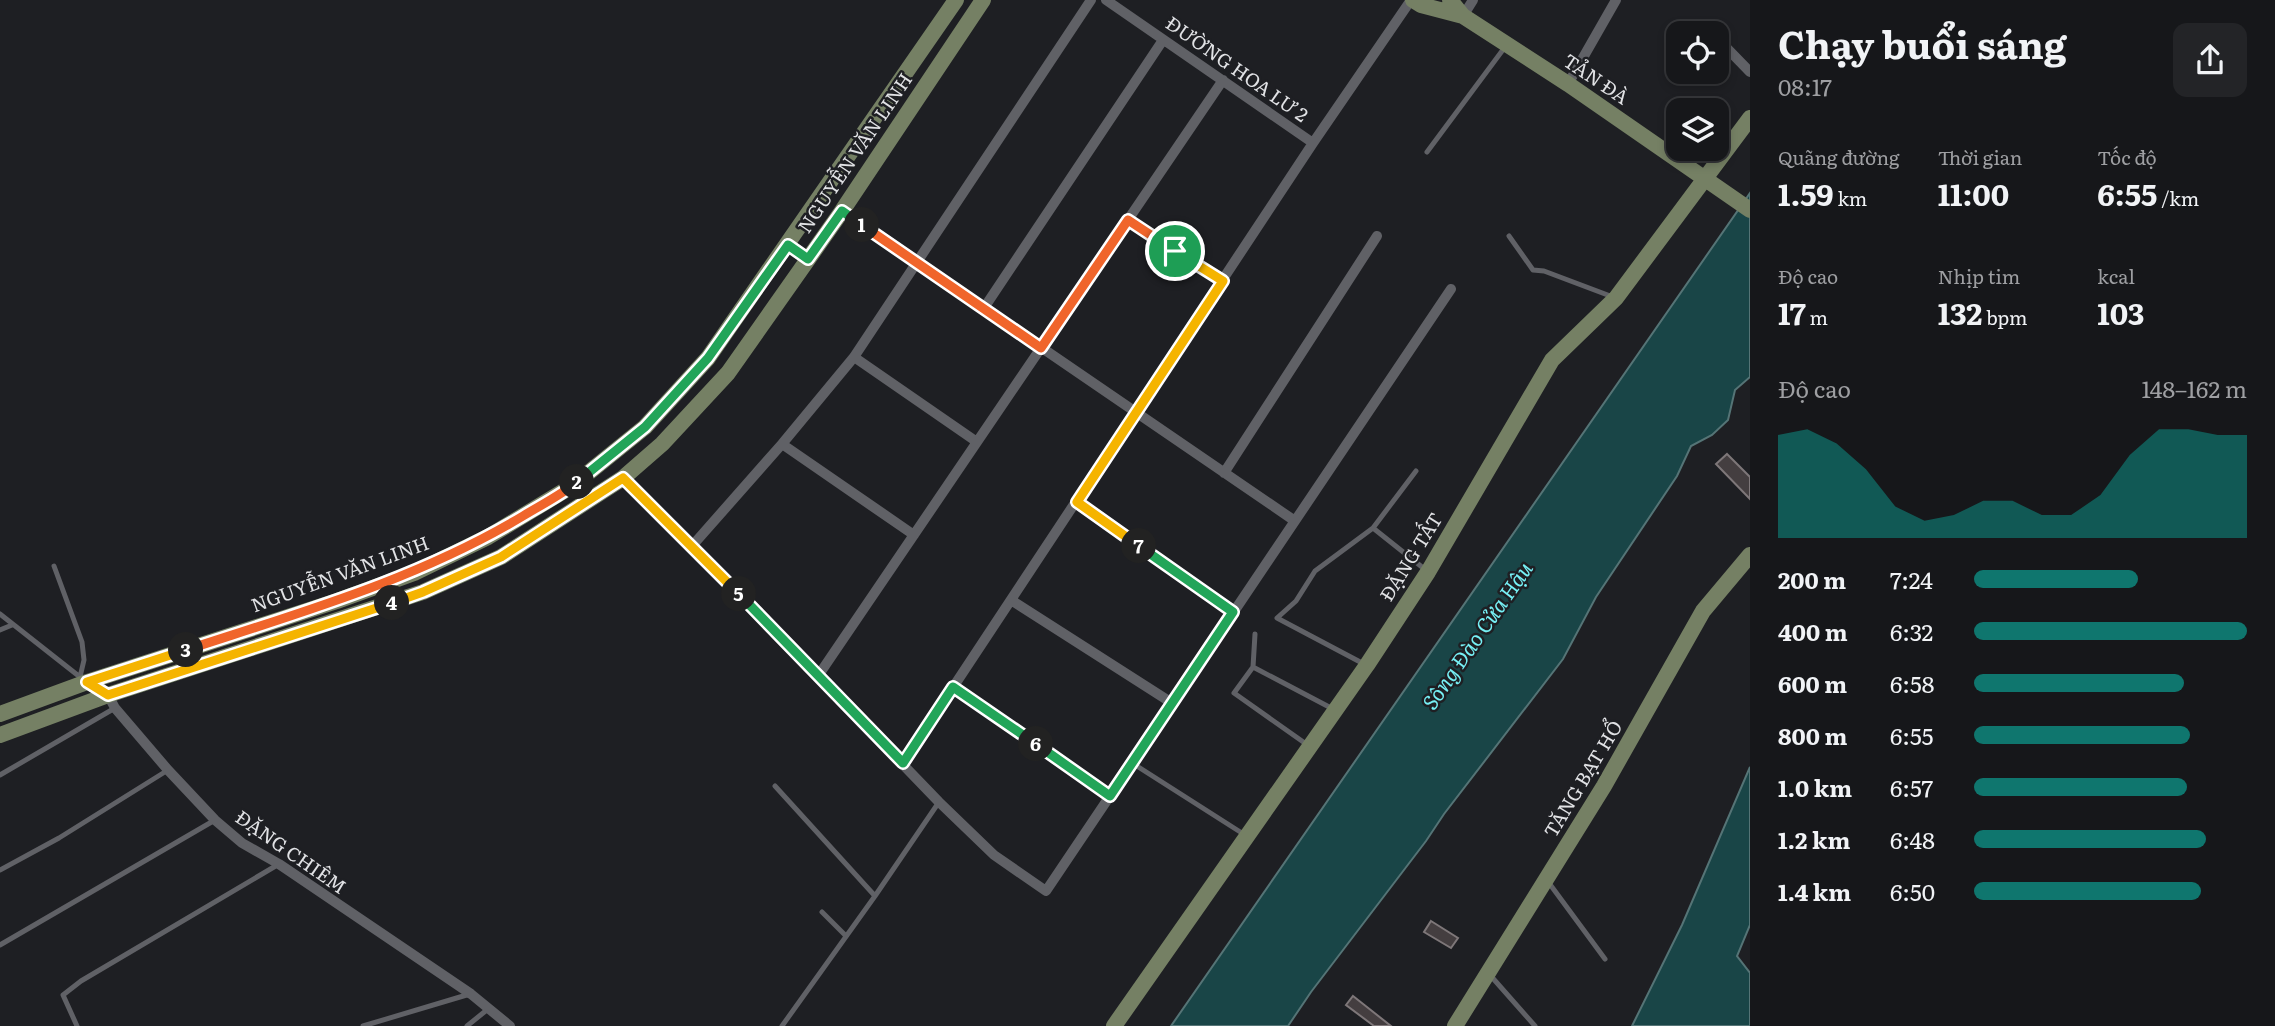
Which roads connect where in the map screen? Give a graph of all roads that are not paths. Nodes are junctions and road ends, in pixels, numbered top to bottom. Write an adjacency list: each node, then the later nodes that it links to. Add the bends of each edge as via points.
1 (956, 0): 25 (main road, NGUYỄN VĂN LINH)
2 (983, 0): 20 (main road, NGUYỄN VĂN LINH)
3 (1091, 0): 27 (street)
4 (1106, 0): 10 (street, ĐƯỜNG HOA LƯ 2)
5 (1412, 0): 9 (main road, TẢN ĐÀ); 17 (street)
6 (1450, 0): 9 (main road, TẢN ĐÀ)
7 (1473, 0): 9 (street)
8 (1616, 0): 15 (street)
9 (1463, 16): 11 (main road, TẢN ĐÀ)
10 (1163, 40): 14 (street, ĐƯỜNG HOA LƯ 2); 31 (street)
11 (1507, 44): 15 (main road, TẢN ĐÀ); 18 (lane)
12 (1729, 50): 13 (street)
13 (1750, 72)
14 (1223, 80): 17 (street, ĐƯỜNG HOA LƯ 2); 22 (street)
15 (1568, 85): 19 (main road, TẢN ĐÀ)
16 (1750, 118): 19 (main road, ĐẶNG TẤT)
17 (1313, 143): 28 (street)
18 (1427, 152)
19 (1704, 180): 21 (main road, TẢN ĐÀ); 30 (main road, ĐẶNG TẤT)
20 (842, 211): 26 (main road, NGUYỄN VĂN LINH); 27 (street)
21 (1750, 211)
22 (1128, 220): 28 (street); 32 (street)
23 (1377, 236): 38 (street)
24 (1508, 236): 30 (lane, via 1533,270)
25 (788, 245): 26 (main road); 44 (main road, NGUYỄN VĂN LINH, via 708,358 645,427 572,486)
26 (808, 259): 39 (main road, NGUYỄN VĂN LINH, via 729,373)
27 (918, 263): 31 (street); 33 (street)
28 (1223, 281): 34 (street)
29 (1451, 289): 41 (street)
30 (1616, 298): 49 (main road, ĐẶNG TẤT, via 1552,359)
31 (984, 308): 32 (street)
32 (1041, 348): 34 (street); 35 (street)
33 (854, 357): 35 (street); 36 (street)
34 (1136, 413): 38 (street); 40 (street)
35 (977, 442): 43 (street)
36 (782, 444): 43 (street); 45 (street)
37 (1416, 471): 42 (lane)
38 (1224, 472): 41 (street)
39 (623, 478): 45 (street); 47 (main road, NGUYỄN VĂN LINH)
40 (1077, 502): 50 (street); 51 (street)
41 (1295, 521): 51 (street)
42 (1373, 528): 49 (lane); 56 (lane, via 1315,571 1296,601 1277,618)
43 (914, 535): 58 (street)
44 (488, 537): 47 (main road); 59 (main road, NGUYỄN VĂN LINH, via 414,573 337,601)
45 (692, 545): 58 (street)
46 (1750, 555): 78 (main road, TĂNG BẠT HỔ, via 1703,611)
47 (501, 557): 61 (main road, NGUYỄN VĂN LINH, via 423,592)
48 (54, 566): 59 (lane, via 84,651)
49 (1428, 572): 56 (main road, ĐẶNG TẤT)
50 (1012, 600): 60 (street); 62 (street)
51 (1233, 612): 62 (street)
52 (0, 614): 53 (lane)
53 (12, 625): 54 (lane); 59 (lane)
54 (0, 630)
55 (1255, 634): 57 (lane)
56 (1367, 665): 63 (main road, ĐẶNG TẤT)
57 (1253, 667): 63 (lane); 66 (lane, via 1234,693)
58 (818, 676): 67 (street)
59 (84, 680): 61 (street, ĐẶNG CHIÊM); 64 (main road, NGUYỄN VĂN LINH)
60 (953, 687): 67 (street); 72 (street)
61 (111, 701): 65 (main road, NGUYỄN VĂN LINH); 69 (street, ĐẶNG CHIÊM); 70 (lane)
62 (1172, 703): 68 (street)
63 (1335, 710): 66 (main road, ĐẶNG TẤT)
64 (0, 714)
65 (0, 735)
66 (1310, 747): 75 (main road, ĐẶNG TẤT)
67 (903, 763): 73 (street)
68 (1132, 763): 72 (street); 75 (lane)
69 (168, 770): 74 (street, ĐẶNG CHIÊM); 77 (lane)
70 (0, 775)
71 (775, 786): 79 (lane)
72 (1110, 796): 73 (street, via 1046,891 995,855)
73 (939, 802): 79 (lane)
74 (215, 820): 76 (street, ĐẶNG CHIÊM); 82 (lane)
75 (1248, 836): 92 (main road, ĐẶNG TẤT)
76 (279, 864): 85 (street, ĐẶNG CHIÊM); 87 (lane, via 63,995)
77 (0, 870)
78 (1547, 880): 83 (lane); 84 (main road, TĂNG BẠT HỔ)
79 (875, 896): 81 (lane)
80 (822, 912): 81 (lane)
81 (846, 936): 91 (lane)
82 (0, 945)
83 (1605, 959)
84 (1488, 973): 93 (main road, TĂNG BẠT HỔ); 94 (lane)
85 (471, 994): 86 (street, ĐẶNG CHIÊM); 88 (lane)
86 (488, 1009): 89 (lane); 90 (street, ĐẶNG CHIÊM)
87 (77, 1026)
88 (363, 1026)
89 (467, 1026)
90 (510, 1026)
91 (782, 1026)
92 (1114, 1026)
93 (1455, 1026)
94 (1535, 1026)

